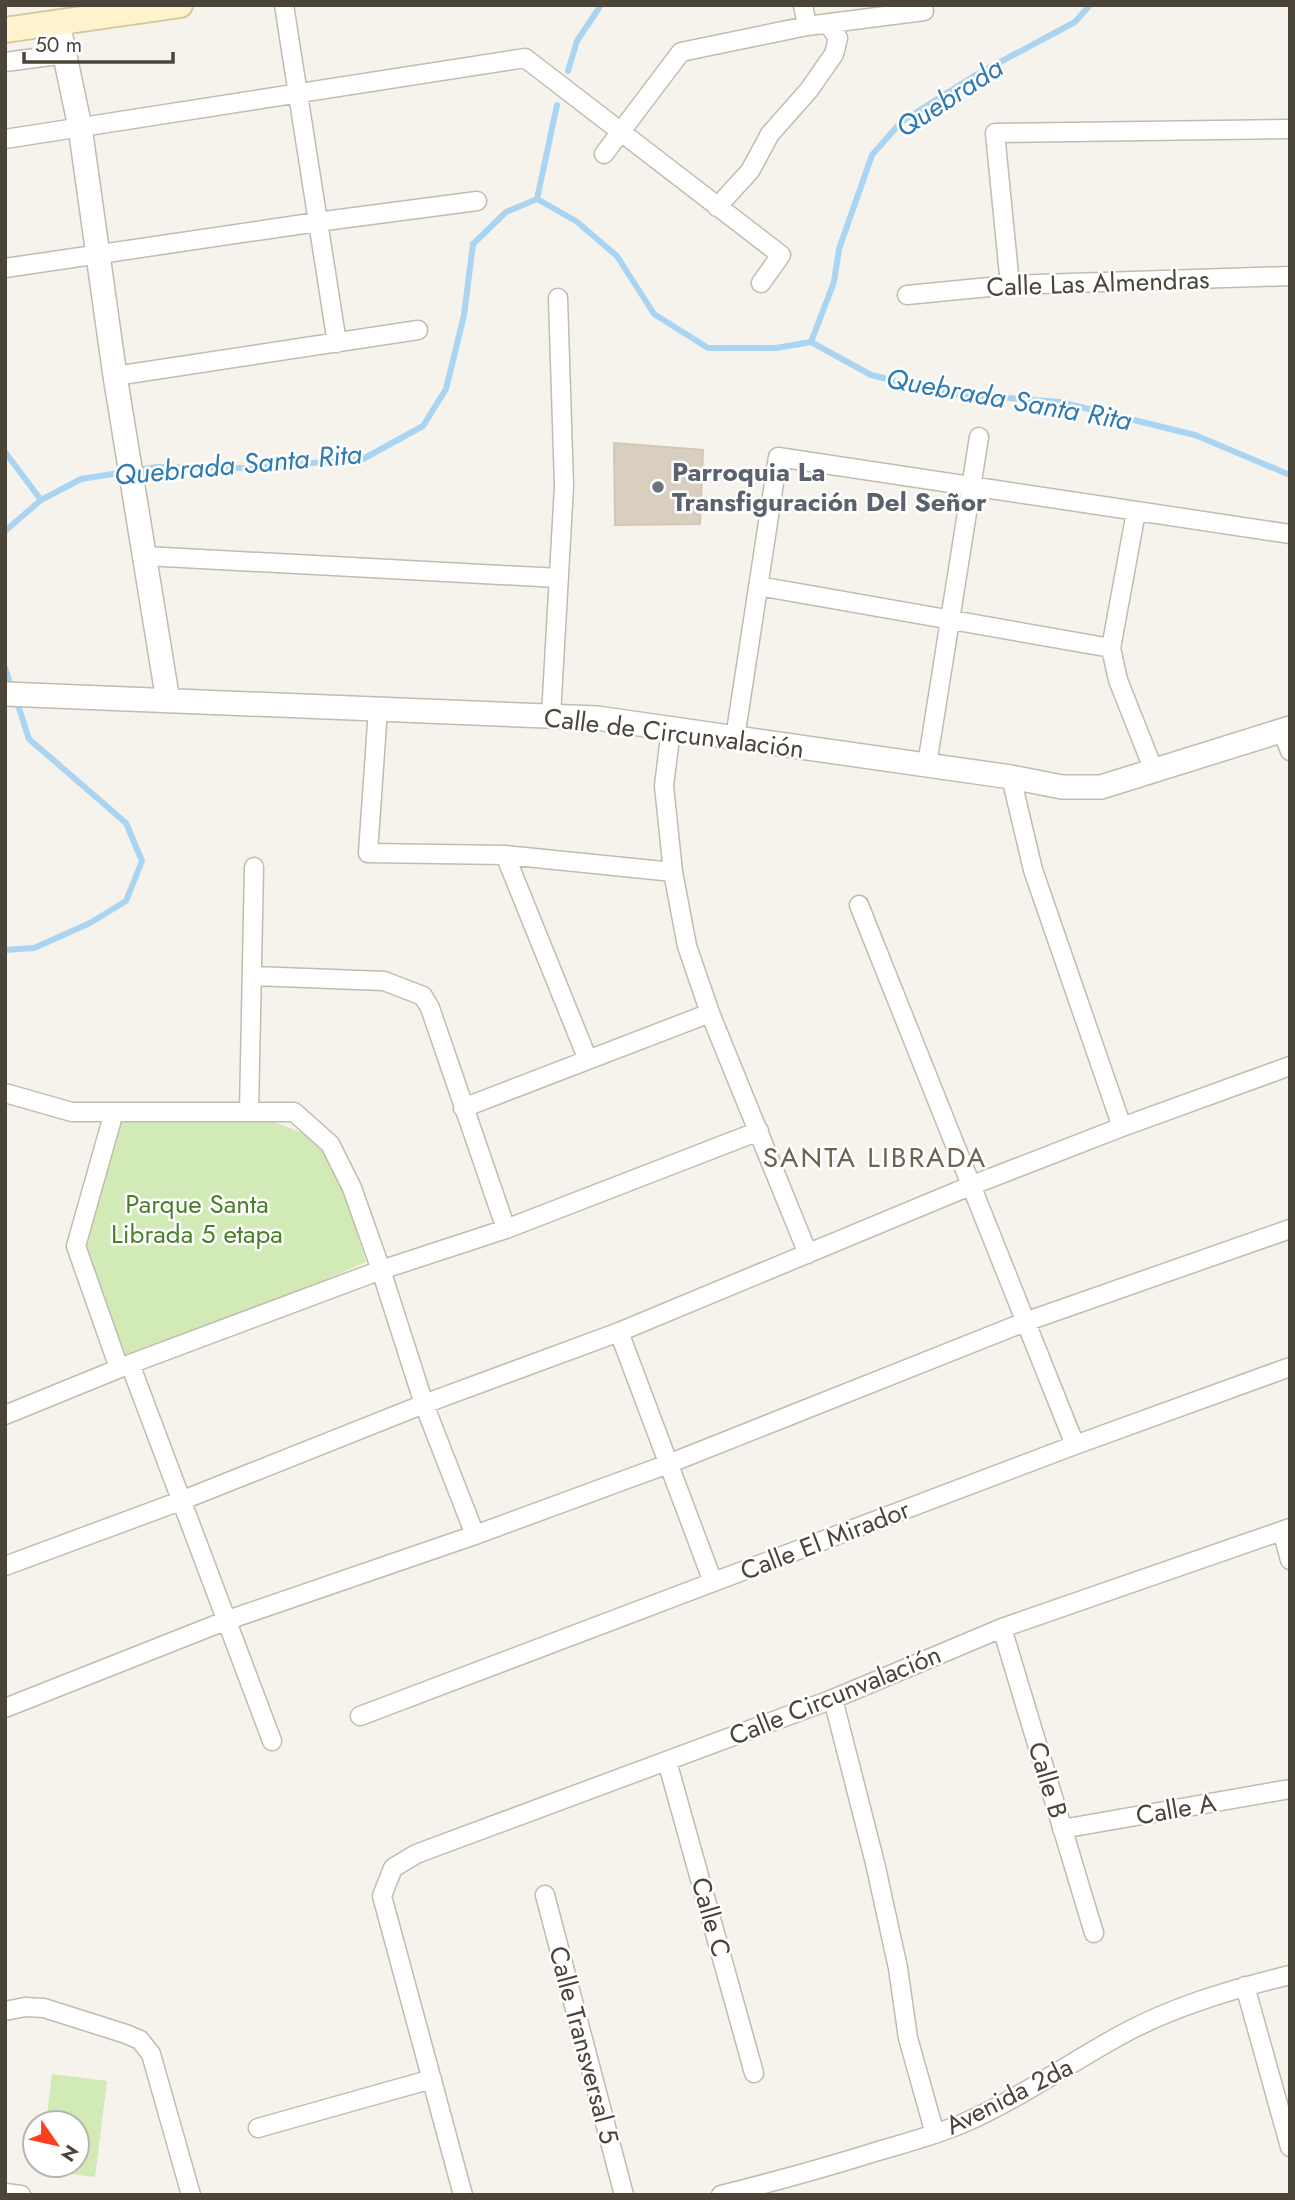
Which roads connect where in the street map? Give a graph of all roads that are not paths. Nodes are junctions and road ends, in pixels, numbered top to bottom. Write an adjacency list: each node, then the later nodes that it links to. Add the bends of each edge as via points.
1 (180, 5): 4 (main road)
2 (284, 5): 12 (street)
3 (803, 5): 8 (street)
4 (112, 9): 6 (main road)
5 (924, 11): 7 (street)
6 (58, 23): 9 (main road); 10 (street)
7 (828, 24): 8 (street); 19 (street, via 838,38 834,54 770,134 750,171)
8 (807, 26): 15 (street, via 681,52)
9 (5, 30)
10 (66, 54): 11 (street); 13 (street)
11 (5, 62)
12 (296, 94): 13 (street); 15 (street, via 526,58); 20 (street)
13 (80, 127): 16 (street); 21 (street)
14 (1290, 129): 25 (street, via 995,133)
15 (620, 131): 17 (street); 19 (street)
16 (5, 139)
17 (604, 153)
18 (477, 201): 20 (street)
19 (717, 207): 24 (street, via 781,255)
20 (317, 222): 21 (street); 29 (street)
21 (98, 253): 22 (street); 30 (street)
22 (5, 268)
23 (1290, 276): 25 (street, Calle Las Almendras)
24 (761, 283)
25 (1010, 285): 26 (street, Calle Las Almendras)
26 (908, 295)
27 (558, 298): 36 (street, via 564,486)
28 (418, 330): 29 (street)
29 (337, 343): 30 (street)
30 (115, 376): 35 (street)
31 (979, 437): 32 (street)
32 (971, 486): 33 (street); 37 (street, via 778,457); 38 (street)
33 (1136, 512): 34 (street); 39 (street)
34 (1290, 534)
35 (145, 556): 36 (street); 41 (street)
36 (559, 578): 43 (street)
37 (758, 586): 38 (street); 46 (street)
38 (950, 620): 39 (street); 47 (street)
39 (1111, 648): 48 (street, via 1118,680)
40 (5, 694): 41 (street, Calle de Circunvalación)
41 (169, 701): 42 (street, Calle de Circunvalación)
42 (378, 709): 43 (street, Calle de Circunvalación); 50 (street, via 368,853)
43 (551, 716): 44 (street, Calle de Circunvalación)
44 (671, 729): 46 (street, Calle de Circunvalación); 52 (street, via 664,786)
45 (1287, 737): 48 (street, Calle de Circunvalación)
46 (735, 738): 47 (street, Calle de Circunvalación)
47 (928, 765): 49 (street, Calle de Circunvalación)
48 (1154, 771): 49 (street, Calle de Circunvalación, via 1101,788 1062,787)
49 (1011, 777): 62 (street, via 1033,870)
50 (505, 855): 52 (street); 56 (street)
51 (254, 867): 54 (street)
52 (673, 872): 55 (street, via 687,946)
53 (859, 905): 64 (street)
54 (252, 976): 59 (street, via 384,981 423,996); 61 (street)
55 (710, 1013): 56 (street); 63 (street)
56 (588, 1060): 59 (street)
57 (1290, 1066): 62 (street)
58 (5, 1093): 60 (street, via 72,1112)
59 (463, 1108): 65 (street)
60 (114, 1112): 61 (street); 71 (street, via 76,1246)
61 (249, 1112): 68 (street, via 294,1112 330,1144 352,1188)
62 (1122, 1127): 64 (street)
63 (759, 1131): 65 (street); 67 (street)
64 (970, 1186): 67 (street); 69 (street)
65 (506, 1229): 68 (street)
66 (1290, 1229): 69 (street)
67 (808, 1254): 70 (street)
68 (381, 1270): 71 (street); 73 (street)
69 (1025, 1322): 75 (street); 76 (street)
70 (619, 1332): 73 (street); 76 (street)
71 (125, 1366): 74 (street); 77 (street)
72 (1290, 1367): 75 (street, Calle El Mirador)
73 (424, 1404): 77 (street); 79 (street)
74 (5, 1415)
75 (1074, 1445): 82 (street, Calle El Mirador)
76 (668, 1464): 79 (street); 82 (street)
77 (183, 1500): 81 (street); 83 (street)
78 (1286, 1530): 80 (street, Calle Circunvalación); 84 (street, Calle Circunvalación)
79 (475, 1535): 83 (street)
80 (1290, 1560)
81 (5, 1566)
82 (713, 1582): 87 (street, Calle El Mirador)
83 (225, 1620): 86 (street); 88 (street)
84 (1002, 1628): 85 (street, Calle Circunvalación); 91 (street, Calle B)
85 (833, 1699): 89 (street, Calle Circunvalación); 100 (street, via 875,1863 908,2038)
86 (5, 1708)
87 (360, 1716)
88 (272, 1741)
89 (667, 1761): 97 (street, Calle C); 98 (street, Calle Circunvalación, via 415,1854 393,1868 383,1896)
90 (1290, 1788): 91 (street, Calle A)
91 (1062, 1829): 93 (street, Calle B)
92 (544, 1895): 107 (street, Calle Transversal 5)
93 (1094, 1933)
94 (1290, 1975): 95 (street, Avenida 2da)
95 (1245, 1986): 100 (street, Avenida 2da, via 1121,2035 1006,2102); 101 (street)
96 (5, 2011): 105 (street, via 44,2008 140,2040 151,2054)
97 (754, 2073)
98 (432, 2079): 99 (street); 106 (street)
99 (258, 2128)
100 (935, 2134): 102 (street, Avenida 2da)
101 (1290, 2147)
102 (794, 2186): 108 (street, Avenida 2da)
103 (5, 2193): 104 (street)
104 (21, 2195)
105 (191, 2195)
106 (463, 2195)
107 (624, 2195)
108 (721, 2195)

